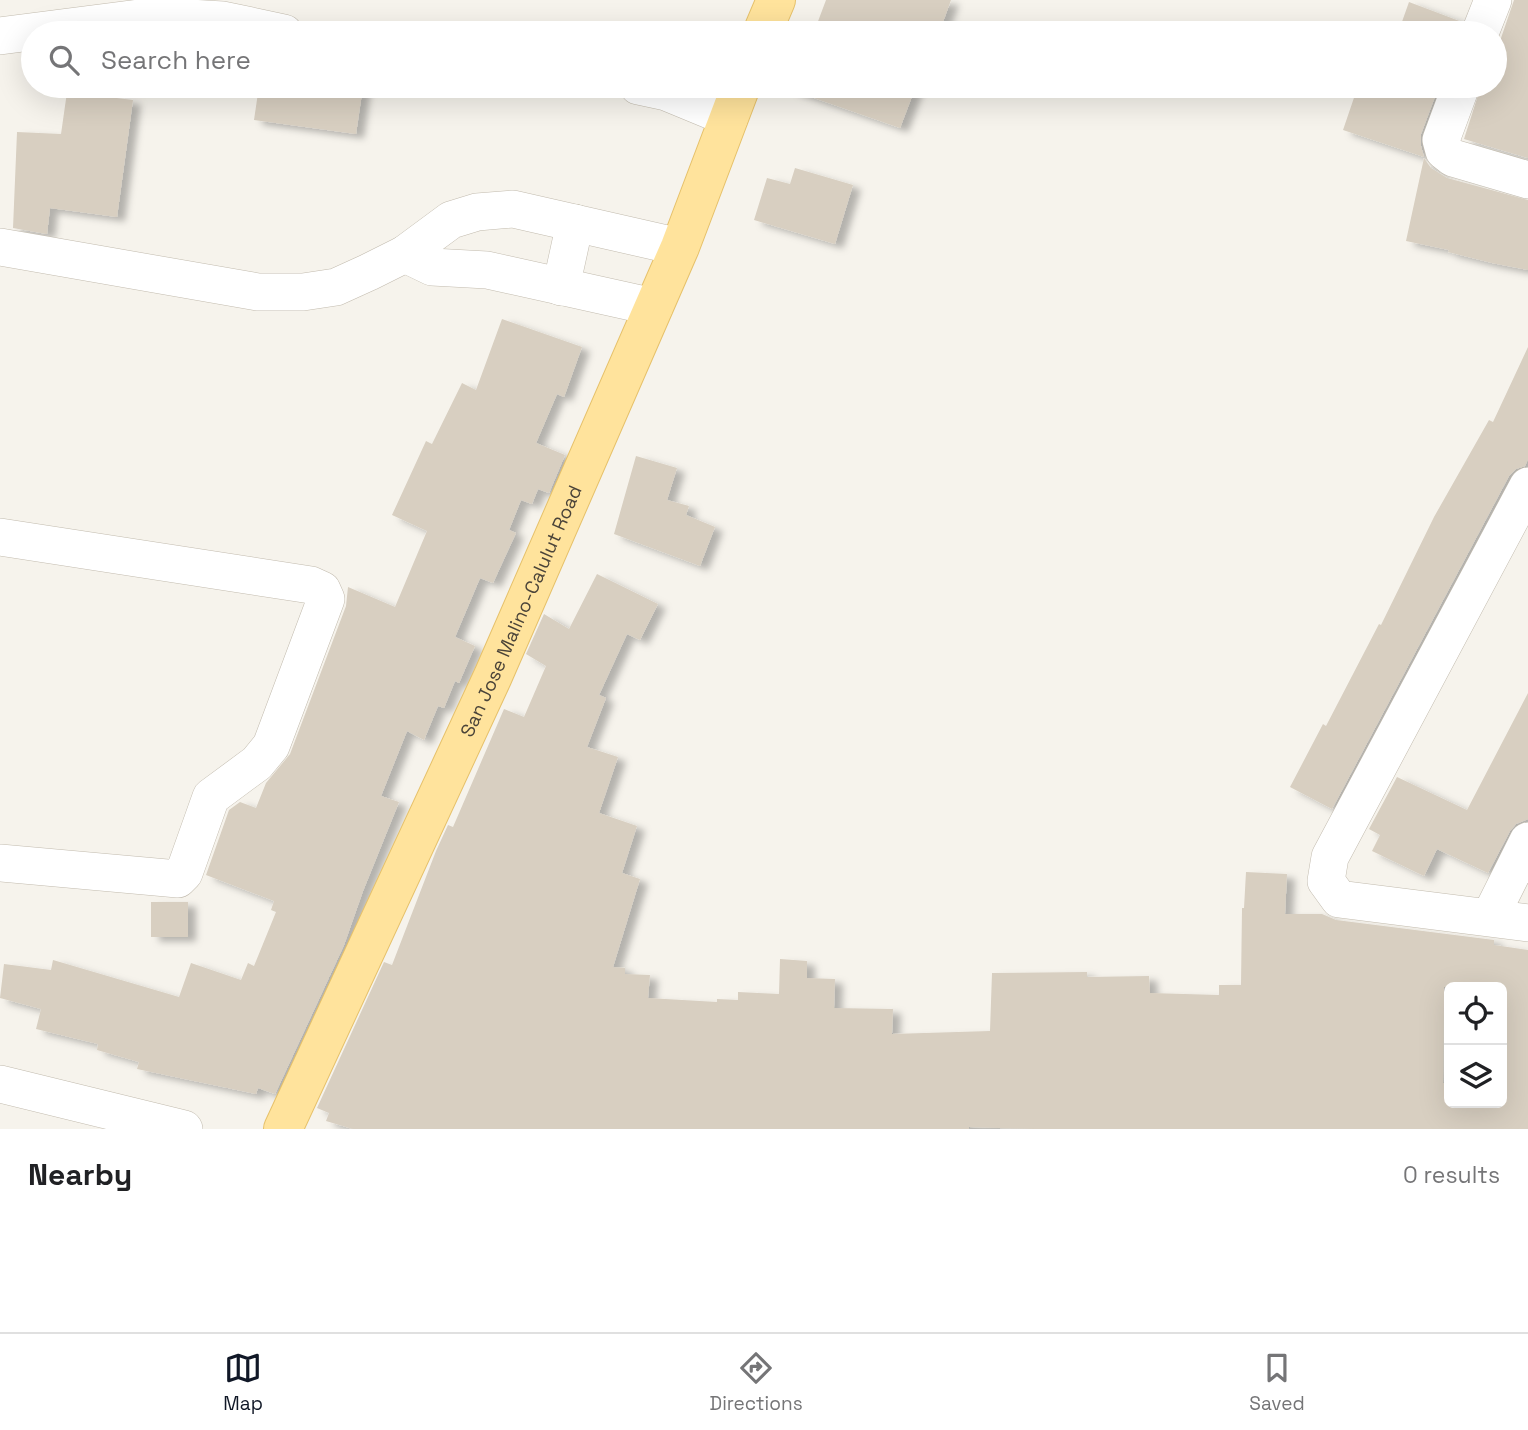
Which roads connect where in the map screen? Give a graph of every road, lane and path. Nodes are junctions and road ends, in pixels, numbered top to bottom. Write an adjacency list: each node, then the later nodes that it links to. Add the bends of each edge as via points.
1 (776, 0): 5 (main road)
2 (1493, 0): 6 (street)
3 (116, 21): 4 (street, via 155,16)
4 (228, 21)
5 (767, 21)
6 (1485, 21)
7 (21, 33): 8 (street)
8 (0, 36)
9 (707, 98): 11 (street)
10 (1457, 98): 12 (street, via 1441,140 1444,151)
11 (735, 102): 15 (main road, San Jose Malino-Calulut Road)
12 (1528, 180)
13 (575, 223): 15 (street); 16 (street, via 513,209 477,212 451,220); 17 (street)
14 (0, 247): 16 (street, via 258,292 336,287)
15 (680, 247): 18 (main road, San Jose Malino-Calulut Road)
16 (405, 254): 17 (street, via 432,267 487,270)
17 (561, 286): 18 (street)
18 (654, 307): 27 (main road, San Jose Malino-Calulut Road, via 492,676)
19 (1528, 486): 23 (street, via 1330,857 1326,881 1339,899)
20 (0, 537): 22 (street, via 311,585 322,590 326,599 271,746 257,763 211,797 184,873 178,878)
21 (1528, 841): 23 (street)
22 (0, 863)
23 (1490, 917): 24 (street)
24 (1528, 923)
25 (0, 1084): 26 (street)
26 (184, 1129)
27 (284, 1129)

